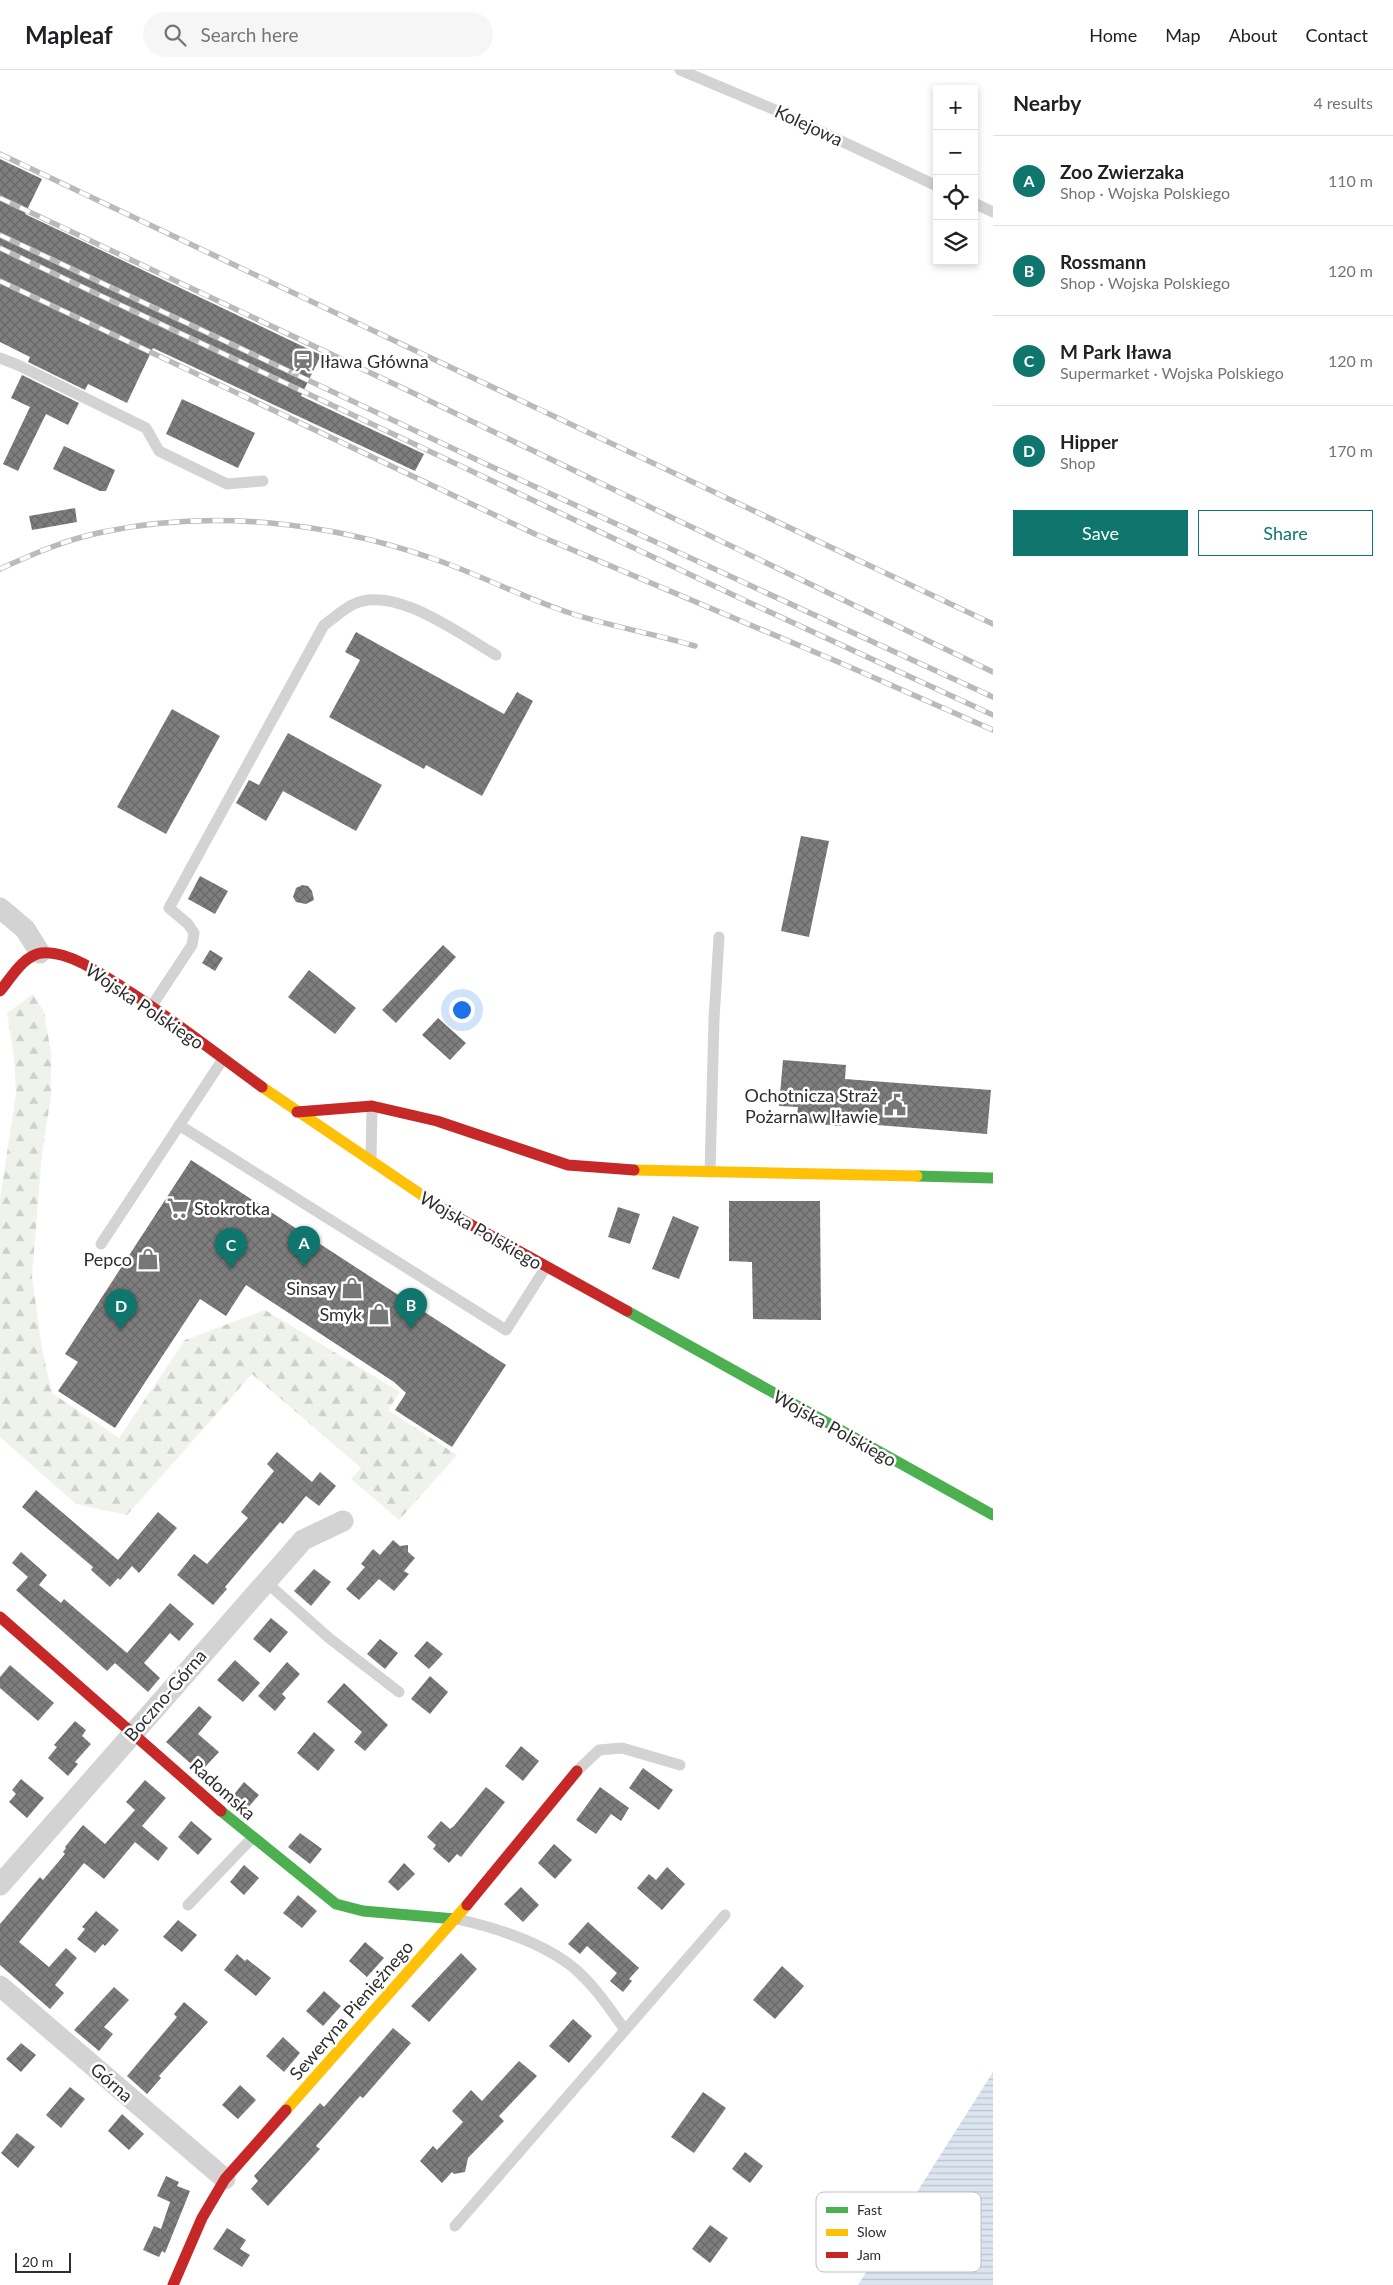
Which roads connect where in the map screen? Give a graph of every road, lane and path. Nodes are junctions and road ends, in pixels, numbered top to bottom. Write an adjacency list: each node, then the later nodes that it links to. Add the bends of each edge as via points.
1 (680, 70): 2 (lane, Kolejowa, via 774,108)
2 (933, 184)
3 (978, 205): 4 (lane)
4 (993, 212)
5 (0, 358): 6 (lane, via 146,428 158,451 227,484)
6 (263, 481)
7 (496, 655): 12 (lane, via 414,609 380,598 353,604 324,625 169,908 194,933 192,945)
8 (0, 908): 10 (street, via 25,929)
9 (719, 937): 18 (lane)
10 (40, 953): 11 (street, via 27,959); 12 (street, Wojska Polskiego, via 54,953 83,964)
11 (0, 991)
12 (151, 1007): 13 (street, Wojska Polskiego)
13 (223, 1059): 15 (street, Wojska Polskiego); 16 (lane)
14 (372, 1106): 15 (street); 17 (lane); 18 (street, via 437,1121 568,1165 610,1170)
15 (297, 1112): 17 (street, Wojska Polskiego)
16 (179, 1125): 20 (lane); 21 (lane, via 506,1330)
17 (370, 1163): 21 (street, Wojska Polskiego, via 426,1200)
18 (710, 1172): 19 (street)
19 (993, 1178)
20 (101, 1244)
21 (546, 1267): 22 (street, Wojska Polskiego)
22 (993, 1516)
23 (343, 1522): 24 (street, Boczno-Górna, via 303,1540)
24 (266, 1582): 26 (lane, via 329,1638); 27 (street, Boczno-Górna)
25 (0, 1618): 27 (street, Radomska)
26 (398, 1692)
27 (133, 1732): 30 (street, Radomska); 31 (street, Boczno-Górna)
28 (680, 1765): 29 (lane, via 622,1748 599,1750)
29 (578, 1771): 34 (street, Seweryna Pieniężnego)
30 (252, 1838): 32 (lane); 34 (street, Radomska, via 336,1904 363,1912)
31 (0, 1885)
32 (188, 1905)
33 (725, 1915): 36 (lane)
34 (454, 1919): 36 (lane, via 483,1925 546,1949 574,1968 608,2005); 37 (street, Seweryna Pieniężnego)
35 (0, 1986): 37 (street, Górna)
36 (624, 2030): 38 (lane)
37 (224, 2179): 39 (street, Seweryna Pieniężnego, via 202,2218)
38 (455, 2226)
39 (173, 2285)

